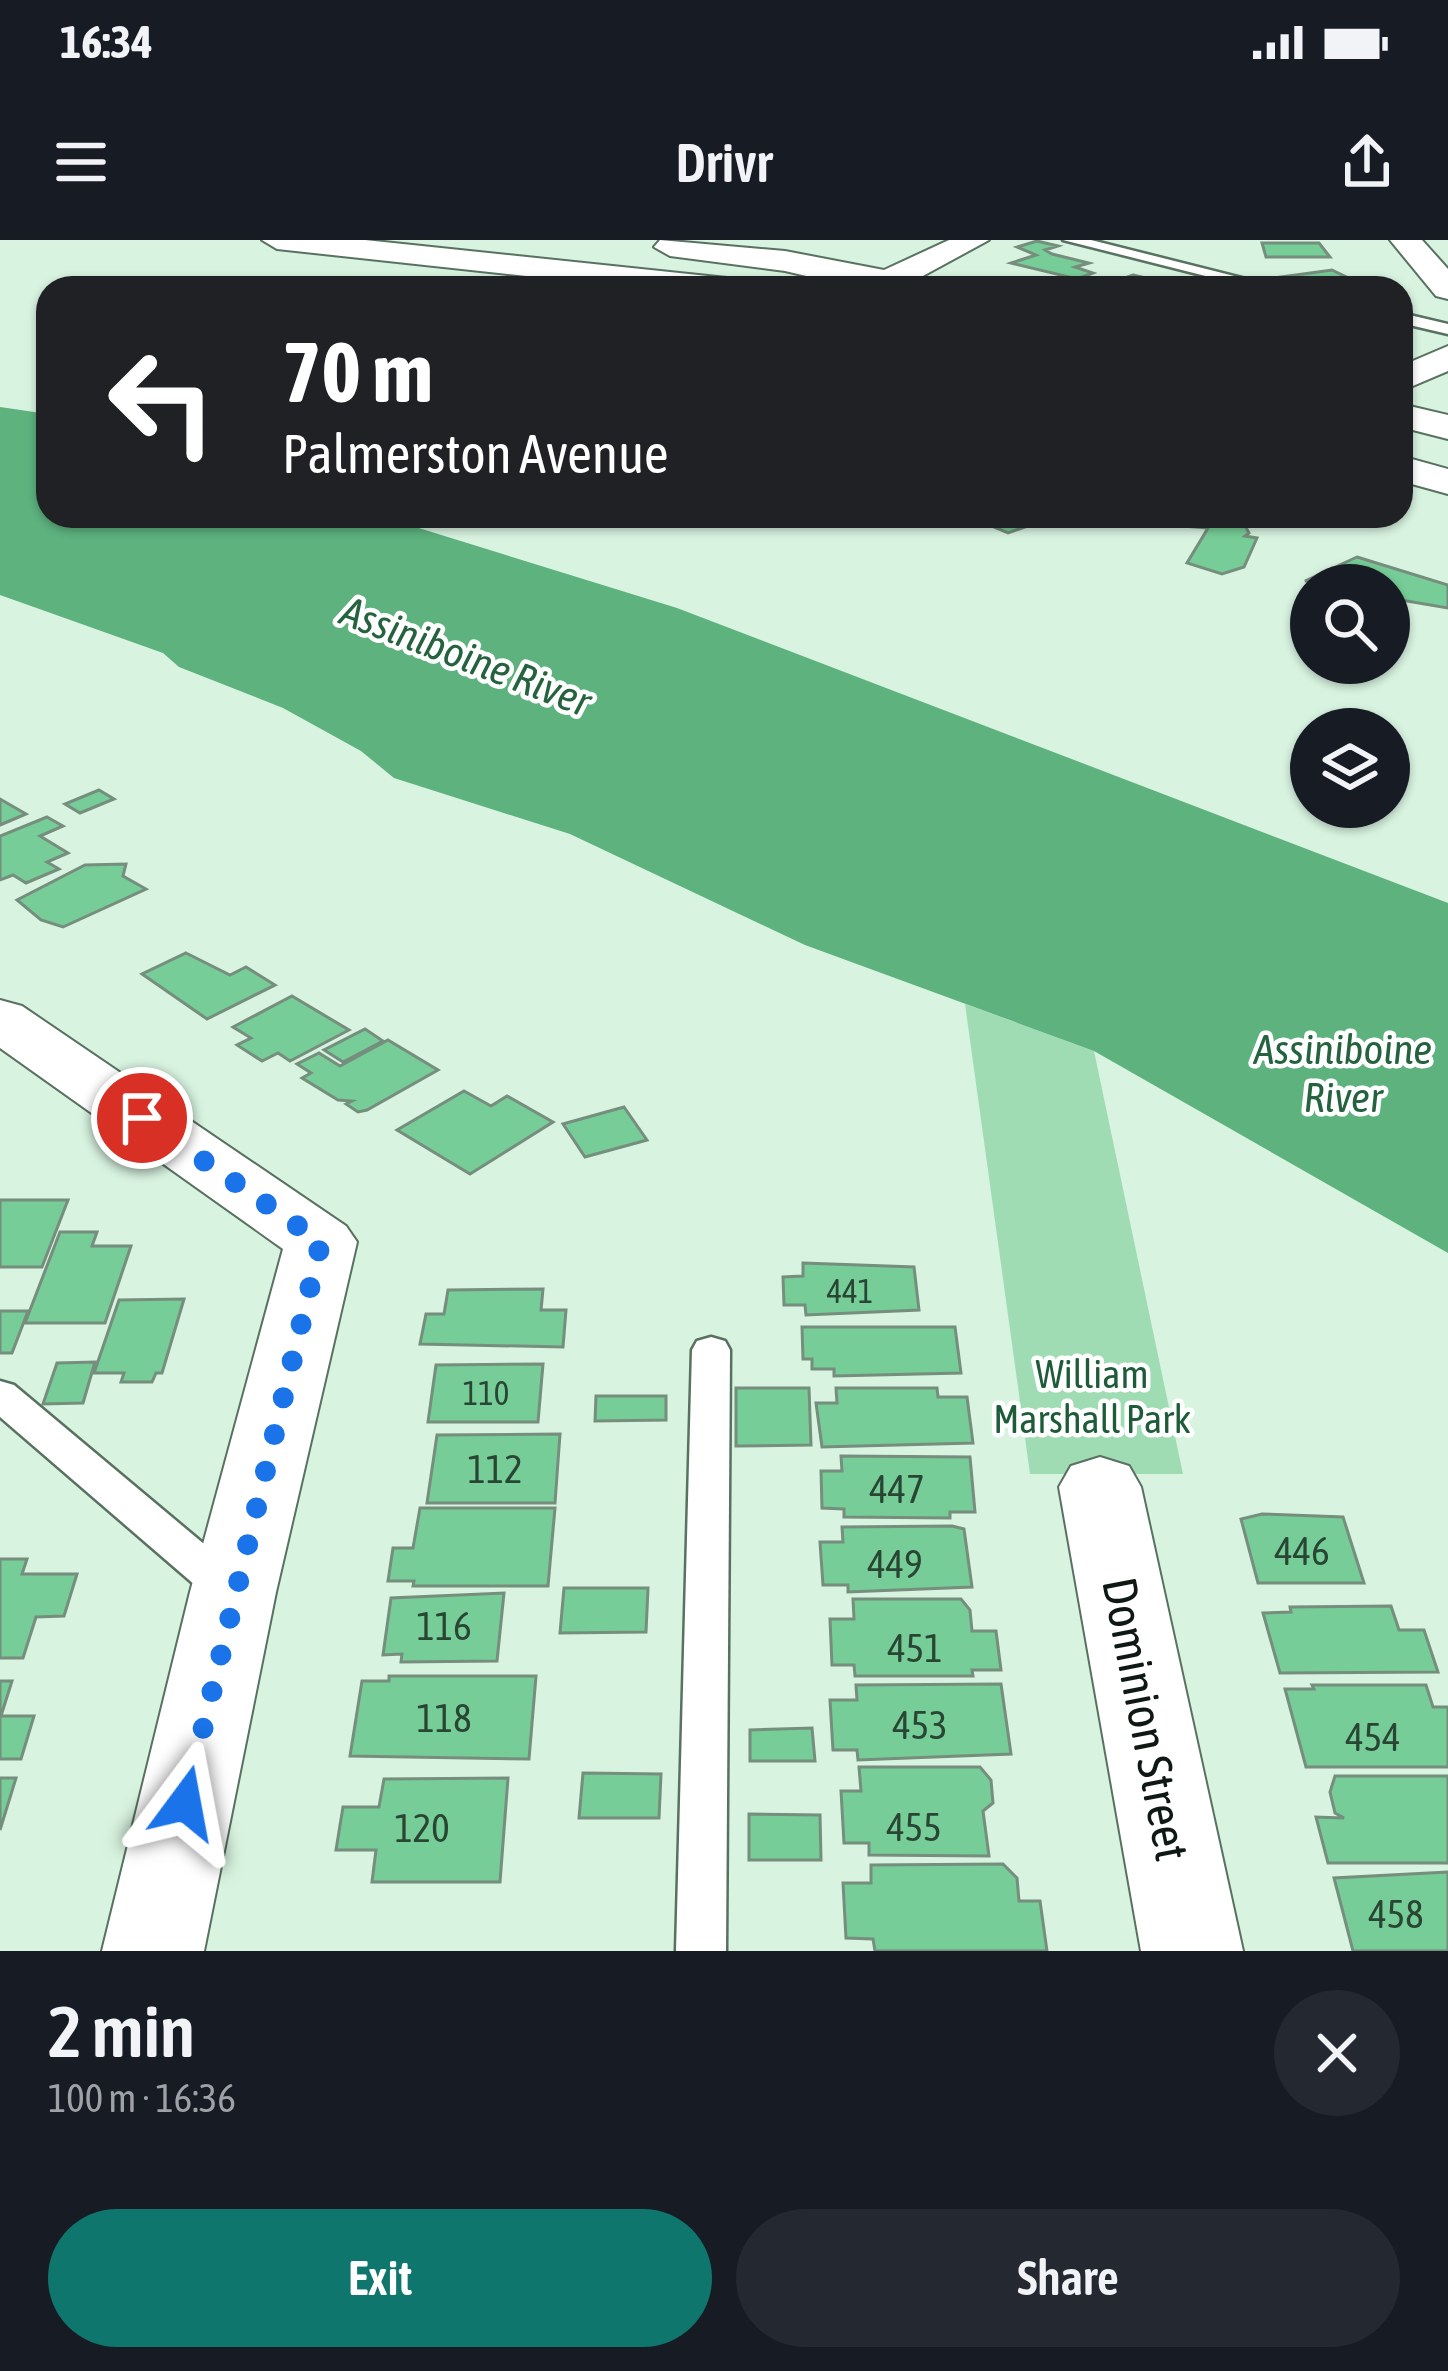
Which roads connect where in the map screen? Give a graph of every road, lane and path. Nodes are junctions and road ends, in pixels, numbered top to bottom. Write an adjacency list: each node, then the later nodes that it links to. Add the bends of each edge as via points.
1 (277, 240): 7 (street)
2 (974, 240): 10 (street)
3 (1071, 240): 11 (lane)
4 (1405, 240): 13 (street)
5 (637, 243): 7 (street); 9 (street)
6 (1218, 259): 12 (lane)
7 (622, 275): 8 (street)
8 (630, 276)
9 (839, 276)
10 (897, 276)
11 (1222, 276)
12 (1229, 276)
13 (1448, 289)
14 (1413, 321): 15 (lane)
15 (1448, 329)
16 (1448, 357): 17 (street)
17 (1413, 374)
18 (1413, 418): 19 (street)
19 (1448, 427)
20 (1413, 472): 21 (street)
21 (1448, 482)
22 (0, 1019): 26 (street, via 321,1242)
23 (711, 1350): 28 (lane)
24 (0, 1395): 26 (lane)
25 (1100, 1486): 29 (street, Dominion Street)
26 (233, 1592): 27 (street)
27 (152, 1951)
28 (701, 1951)
29 (1192, 1951)

